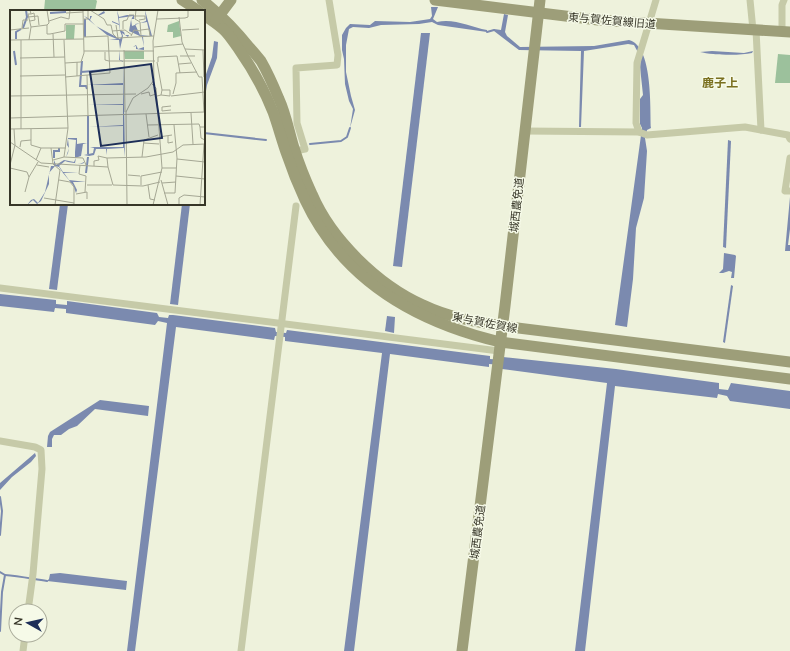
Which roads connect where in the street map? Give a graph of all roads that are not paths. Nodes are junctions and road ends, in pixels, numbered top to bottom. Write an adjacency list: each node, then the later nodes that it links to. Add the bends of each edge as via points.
1 (182, 0): 11 (main road)
2 (202, 0): 14 (main road, 東与賀佐賀線)
3 (231, 0): 14 (main road)
4 (329, 0): 22 (street, via 338,55 337,65 296,68 297,123 305,149)
5 (435, 0): 10 (main road, 東与賀佐賀線旧道)
6 (540, 0): 12 (main road, 城西農免道)
7 (656, 0): 15 (street)
8 (750, 0): 16 (street)
9 (784, 0): 17 (street, via 782,5)
10 (501, 4): 12 (main road, 東与賀佐賀線旧道)
11 (197, 10)
12 (539, 13): 15 (main road, 東与賀佐賀線旧道); 18 (main road, 城西農免道)
13 (205, 15): 14 (main road, 東与賀佐賀線)
14 (217, 18): 22 (main road, 東与賀佐賀線, via 233,27 260,61 280,100); 29 (main road, 東与賀佐賀線, via 251,66 272,110 304,200 334,247 372,285 394,301 419,315 474,336)
15 (650, 23): 16 (main road, 東与賀佐賀線旧道); 20 (street, via 638,58 636,122)
16 (754, 30): 17 (main road, 東与賀佐賀線旧道); 19 (street)
17 (786, 32)
18 (524, 130): 20 (street); 27 (main road, 城西農免道)
19 (761, 130): 20 (street, via 745,127 647,135); 21 (street, via 788,135)
20 (639, 132)
21 (790, 139)
22 (295, 151): 27 (main road, 東与賀佐賀線, via 312,195 326,219 342,241 380,278 423,305 456,317)
23 (790, 158): 24 (street)
24 (788, 191)
25 (296, 206): 28 (street)
26 (0, 288): 28 (street)
27 (502, 326): 29 (main road, 城西農免道); 30 (main road, 東与賀佐賀線)
28 (282, 327): 29 (street); 34 (street)
29 (498, 354): 31 (main road, 東与賀佐賀線); 35 (main road, 城西農免道)
30 (790, 362)
31 (790, 379)
32 (0, 441): 33 (street, via 41,450 42,469)
33 (29, 603)
34 (241, 651)
35 (462, 651)

